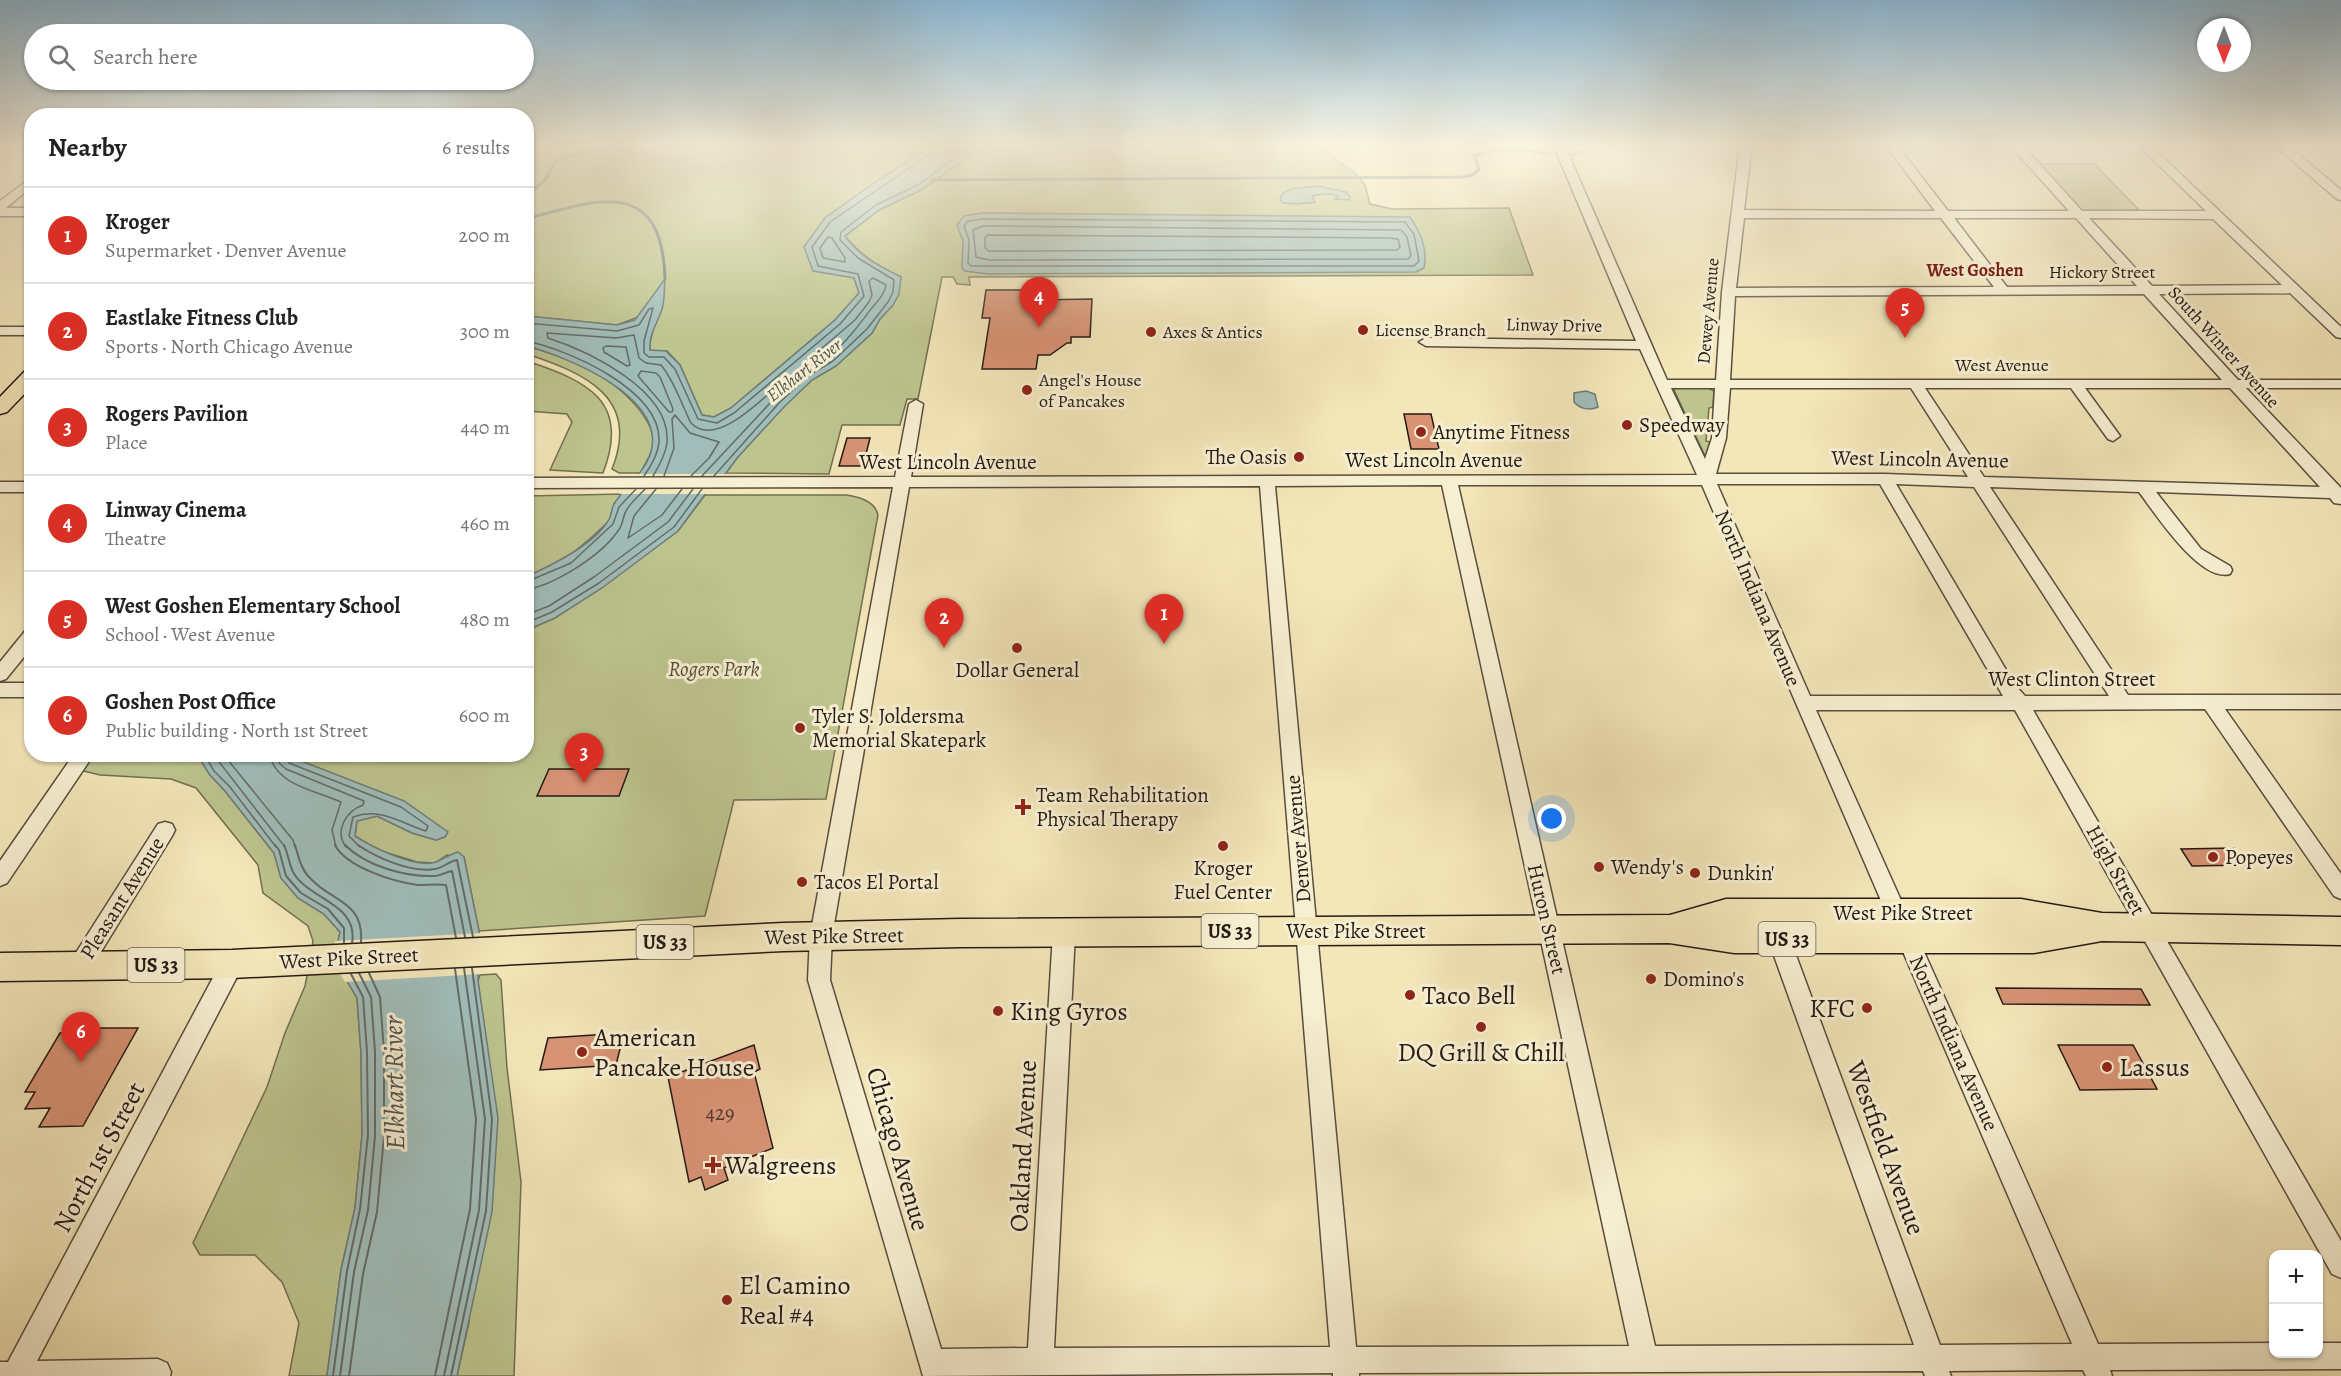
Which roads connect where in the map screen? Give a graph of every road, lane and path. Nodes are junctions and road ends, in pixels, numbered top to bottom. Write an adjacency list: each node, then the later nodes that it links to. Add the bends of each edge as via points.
1 (1586, 208): 20 (street, North Indiana Avenue)
2 (1738, 208): 8 (street, Dewey Avenue)
3 (1939, 208): 9 (street)
4 (2072, 208): 10 (street, South Winter Avenue)
5 (2209, 208): 11 (street)
6 (0, 212): 7 (street)
7 (24, 212)
8 (1737, 214): 9 (street); 15 (street, Dewey Avenue)
9 (1943, 214): 10 (street); 13 (street)
10 (2077, 214): 11 (street); 14 (street, South Winter Avenue)
11 (2216, 215): 12 (street)
12 (2294, 289): 14 (street, Hickory Street); 18 (street)
13 (2002, 290): 14 (street, Hickory Street); 15 (street, Hickory Street)
14 (2148, 290): 27 (street, South Winter Avenue)
15 (1729, 292): 24 (street, Dewey Avenue)
16 (0, 331): 17 (street)
17 (24, 331)
18 (2341, 333)
19 (1426, 342): 20 (street, Linway Drive)
20 (1645, 345): 23 (street, North Indiana Avenue)
21 (24, 364): 29 (main road)
22 (24, 383): 31 (main road)
23 (1662, 384): 24 (street, West Avenue); 33 (street, North Indiana Avenue)
24 (1722, 384): 25 (street, West Avenue); 33 (street, Dewey Avenue, via 1719,438)
25 (1915, 384): 26 (street, West Avenue); 36 (street)
26 (2075, 384): 27 (street, West Avenue); 32 (street)
27 (2234, 384): 28 (street, West Avenue); 43 (street, South Winter Avenue)
28 (2341, 384)
29 (0, 388)
30 (916, 404): 39 (street, Chicago Avenue)
31 (0, 408)
32 (2113, 436)
33 (1707, 479): 34 (street, West Lincoln Avenue); 35 (street, West Lincoln Avenue); 53 (street, North Indiana Avenue)
34 (1885, 479): 36 (street, West Lincoln Avenue); 49 (street, High Street)
35 (1449, 480): 37 (street, West Lincoln Avenue); 61 (street, Huron Street)
36 (1978, 480): 42 (street, West Lincoln Avenue); 50 (street)
37 (1267, 482): 39 (street, West Lincoln Avenue); 62 (street, Denver Avenue)
38 (534, 483): 39 (street, West Lincoln Avenue)
39 (901, 483): 65 (street, Chicago Avenue)
40 (0, 487): 41 (street)
41 (24, 487)
42 (2144, 488): 43 (street, West Lincoln Avenue); 44 (street, via 2195,553)
43 (2339, 496)
44 (2224, 570)
45 (24, 644): 46 (street)
46 (0, 674)
47 (0, 690): 48 (street)
48 (24, 690)
49 (2019, 701): 50 (street, West Clinton Street); 53 (street, West Clinton Street); 59 (street, High Street)
50 (2122, 701): 51 (street, West Clinton Street)
51 (2209, 701): 52 (street, West Clinton Street); 57 (street)
52 (2341, 702)
53 (1804, 703): 58 (street, North Indiana Avenue)
54 (79, 762): 56 (street)
55 (165, 830): 68 (street, Pleasant Avenue)
56 (0, 877)
57 (2341, 890)
58 (1900, 925): 59 (highway, West Pike Street / US 33, via 2034,939 2102,927); 60 (highway, West Pike Street, via 1726,913); 66 (highway, West Pike Street / US 33); 75 (street, North Indiana Avenue)
59 (2148, 927): 63 (highway, West Pike Street / US 33); 70 (street, High Street)
60 (1669, 929): 61 (highway, West Pike Street / US 33); 66 (highway, West Pike Street / US 33, via 1734,939)
61 (1550, 930): 62 (highway, West Pike Street / US 33); 72 (street, Huron Street)
62 (1306, 931): 64 (highway, West Pike Street / US 33); 77 (street, Denver Avenue)
63 (2341, 931)
64 (1064, 933): 65 (highway, West Pike Street / US 33); 73 (street, Oakland Avenue)
65 (821, 936): 67 (highway, West Pike Street / US 33); 76 (street, Chicago Avenue, via 819,980)
66 (1779, 939): 74 (street, Westfield Avenue)
67 (232, 964): 68 (highway, West Pike Street / US 33); 79 (street, North 1st Street)
68 (80, 966): 69 (highway, West Pike Street / US 33)
69 (0, 968)
70 (2341, 1264)
71 (2341, 1356): 75 (street)
72 (1645, 1359): 74 (street); 77 (street)
73 (1040, 1362): 76 (street); 77 (street)
74 (1935, 1366): 75 (street)
75 (2095, 1367)
76 (933, 1369)
77 (1346, 1369)
78 (158, 1372): 79 (street)
79 (10, 1375)

